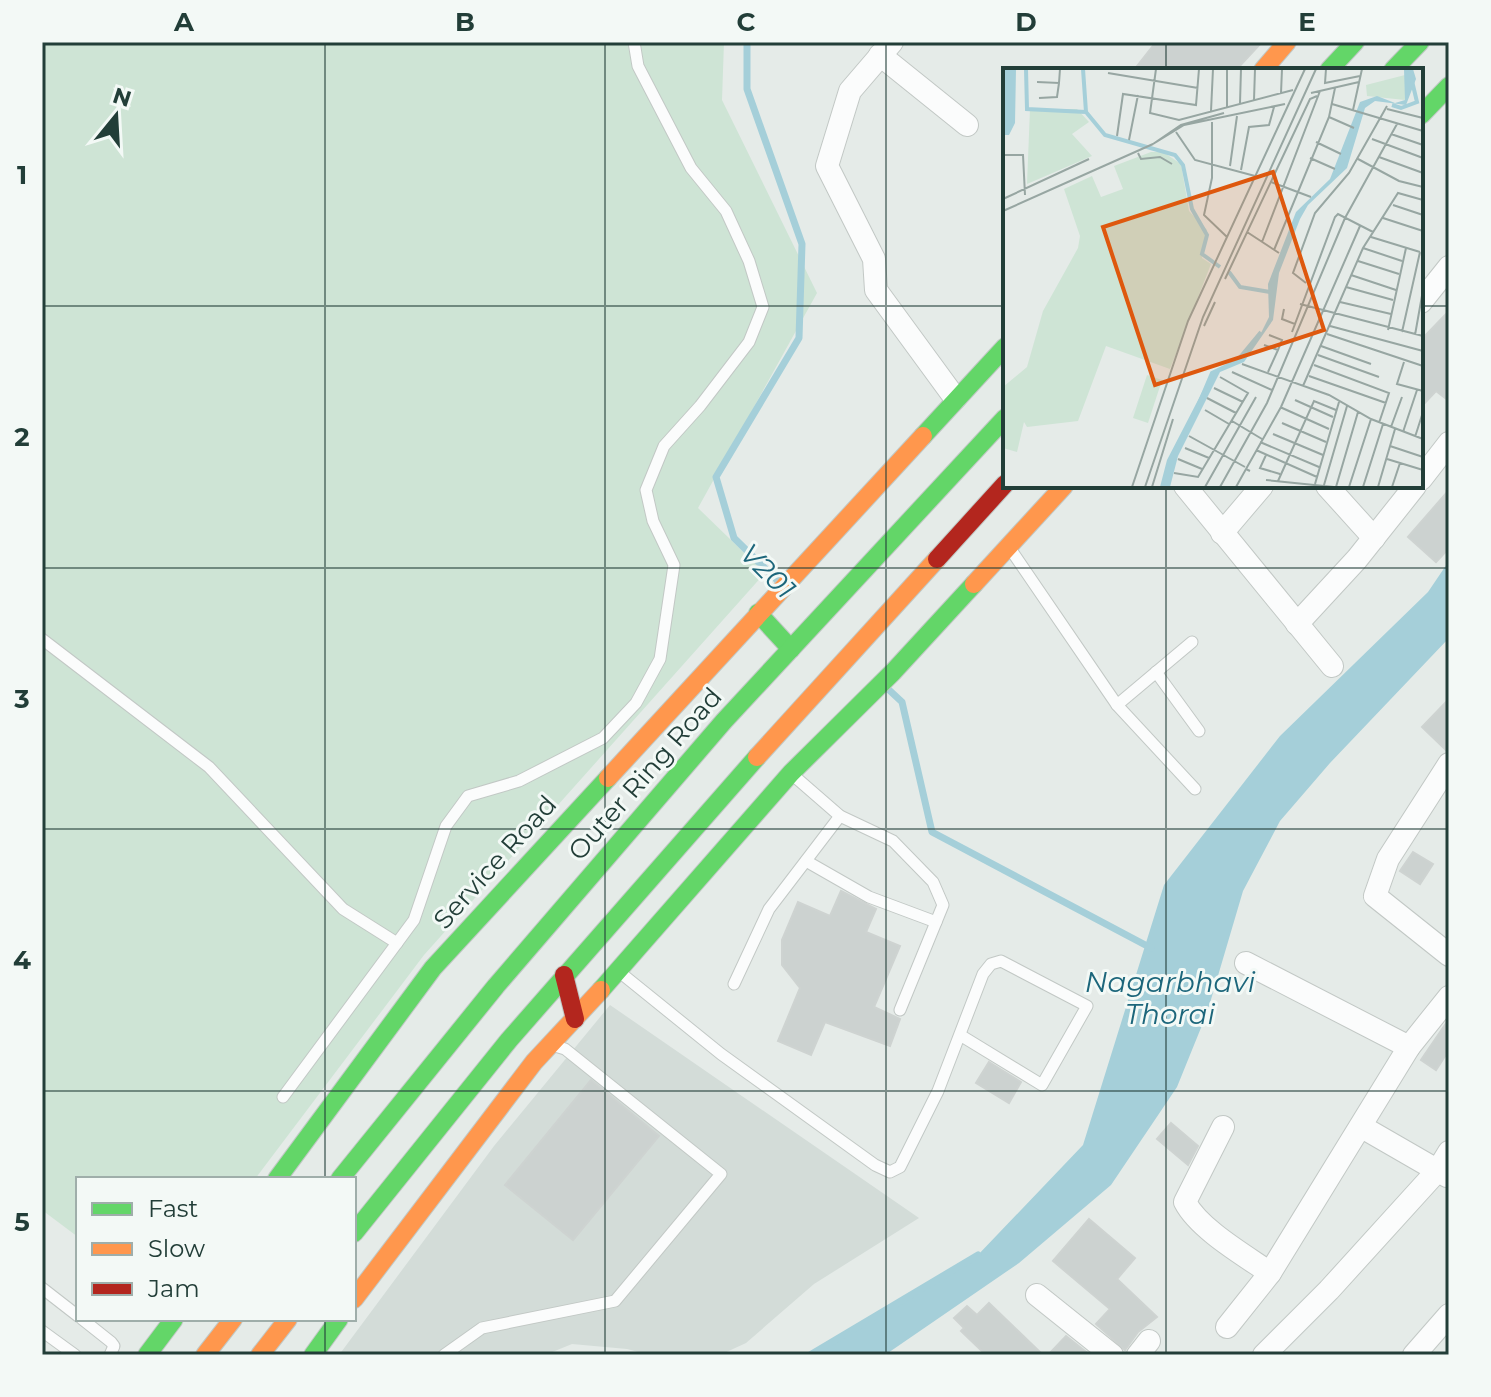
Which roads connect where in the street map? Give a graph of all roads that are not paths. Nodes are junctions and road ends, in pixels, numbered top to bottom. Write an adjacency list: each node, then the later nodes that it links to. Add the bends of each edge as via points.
1 (634, 42): 43 (lane, via 638,66 691,168 726,211 763,307 749,342 664,446 646,490 653,521 674,565 660,659 636,703 603,738 519,781 468,796 446,826 414,920)
2 (1287, 42): 6 (main road)
3 (1355, 42): 7 (main road)
4 (1420, 42): 8 (main road)
5 (886, 49): 11 (street); 15 (street, via 850,91 827,166 874,259 876,290)
6 (1265, 68)
7 (1331, 68)
8 (1395, 68)
9 (1449, 86): 10 (main road)
10 (1423, 113)
11 (967, 125)
12 (1449, 267): 13 (street)
13 (1423, 300)
14 (1003, 349): 15 (main road)
15 (955, 398): 28 (main road, Service Road)
16 (1003, 420): 32 (main road, Outer Ring Road)
17 (1449, 443): 18 (street)
18 (1423, 476)
19 (1003, 486): 47 (main road)
20 (1062, 488): 27 (main road)
21 (1187, 488): 25 (street)
22 (1260, 488): 25 (street)
23 (1329, 488): 26 (street)
24 (1413, 488): 26 (street)
25 (1222, 533): 29 (street)
26 (1374, 538): 29 (street)
27 (1008, 547): 35 (lane); 38 (main road)
28 (758, 613): 32 (main road); 59 (main road, Service Road, via 433,968)
29 (1297, 624): 33 (street)
30 (42, 639): 43 (lane, via 209,767 343,909)
31 (1192, 642): 34 (lane)
32 (791, 649): 60 (main road, Outer Ring Road, via 496,986)
33 (1332, 666)
34 (1156, 672): 35 (lane); 36 (lane)
35 (1117, 705): 39 (lane)
36 (1199, 731)
37 (1449, 764): 44 (street, via 1388,859 1375,896)
38 (791, 773): 40 (lane); 46 (main road)
39 (1195, 789)
40 (840, 816): 41 (lane); 42 (lane, via 893,841 933,882 943,905)
41 (806, 861): 42 (lane, via 869,897); 48 (lane, via 769,909)
42 (936, 922): 50 (lane)
43 (397, 943): 55 (lane)
44 (1449, 955)
45 (1246, 963): 54 (street)
46 (619, 971): 51 (main road); 52 (lane, via 721,1054 890,1172 900,1167)
47 (564, 975): 51 (main road); 61 (main road)
48 (734, 984)
49 (1449, 997): 54 (street)
50 (900, 1010)
51 (575, 1019): 53 (main road)
52 (960, 1035): 52 (lane, via 983,974 1001,961 1087,1006 1042,1085)
53 (551, 1044): 65 (main road); 81 (lane, via 565,1049 721,1174 615,1301 482,1328)
54 (1409, 1047): 57 (street)
55 (283, 1097)
56 (1223, 1127): 62 (street, via 1185,1202 1227,1243)
57 (1362, 1127): 58 (street); 62 (street)
58 (1445, 1166): 83 (street)
59 (278, 1177)
60 (342, 1177)
61 (356, 1230)
62 (1270, 1273): 73 (street)
63 (42, 1288): 66 (lane)
64 (1037, 1295): 82 (street)
65 (356, 1296)
66 (76, 1315)
67 (1449, 1315): 84 (street)
68 (84, 1321): 76 (lane, via 111,1342)
69 (172, 1321): 77 (main road)
70 (231, 1321): 78 (main road)
71 (286, 1321): 79 (main road)
72 (338, 1321): 80 (main road)
73 (1227, 1327)
74 (42, 1331): 75 (lane)
75 (75, 1355)
76 (110, 1355)
77 (147, 1355)
78 (205, 1355)
79 (260, 1355)
80 (313, 1355)
81 (444, 1355)
82 (1112, 1355)
83 (1264, 1355)
84 (1414, 1355)

